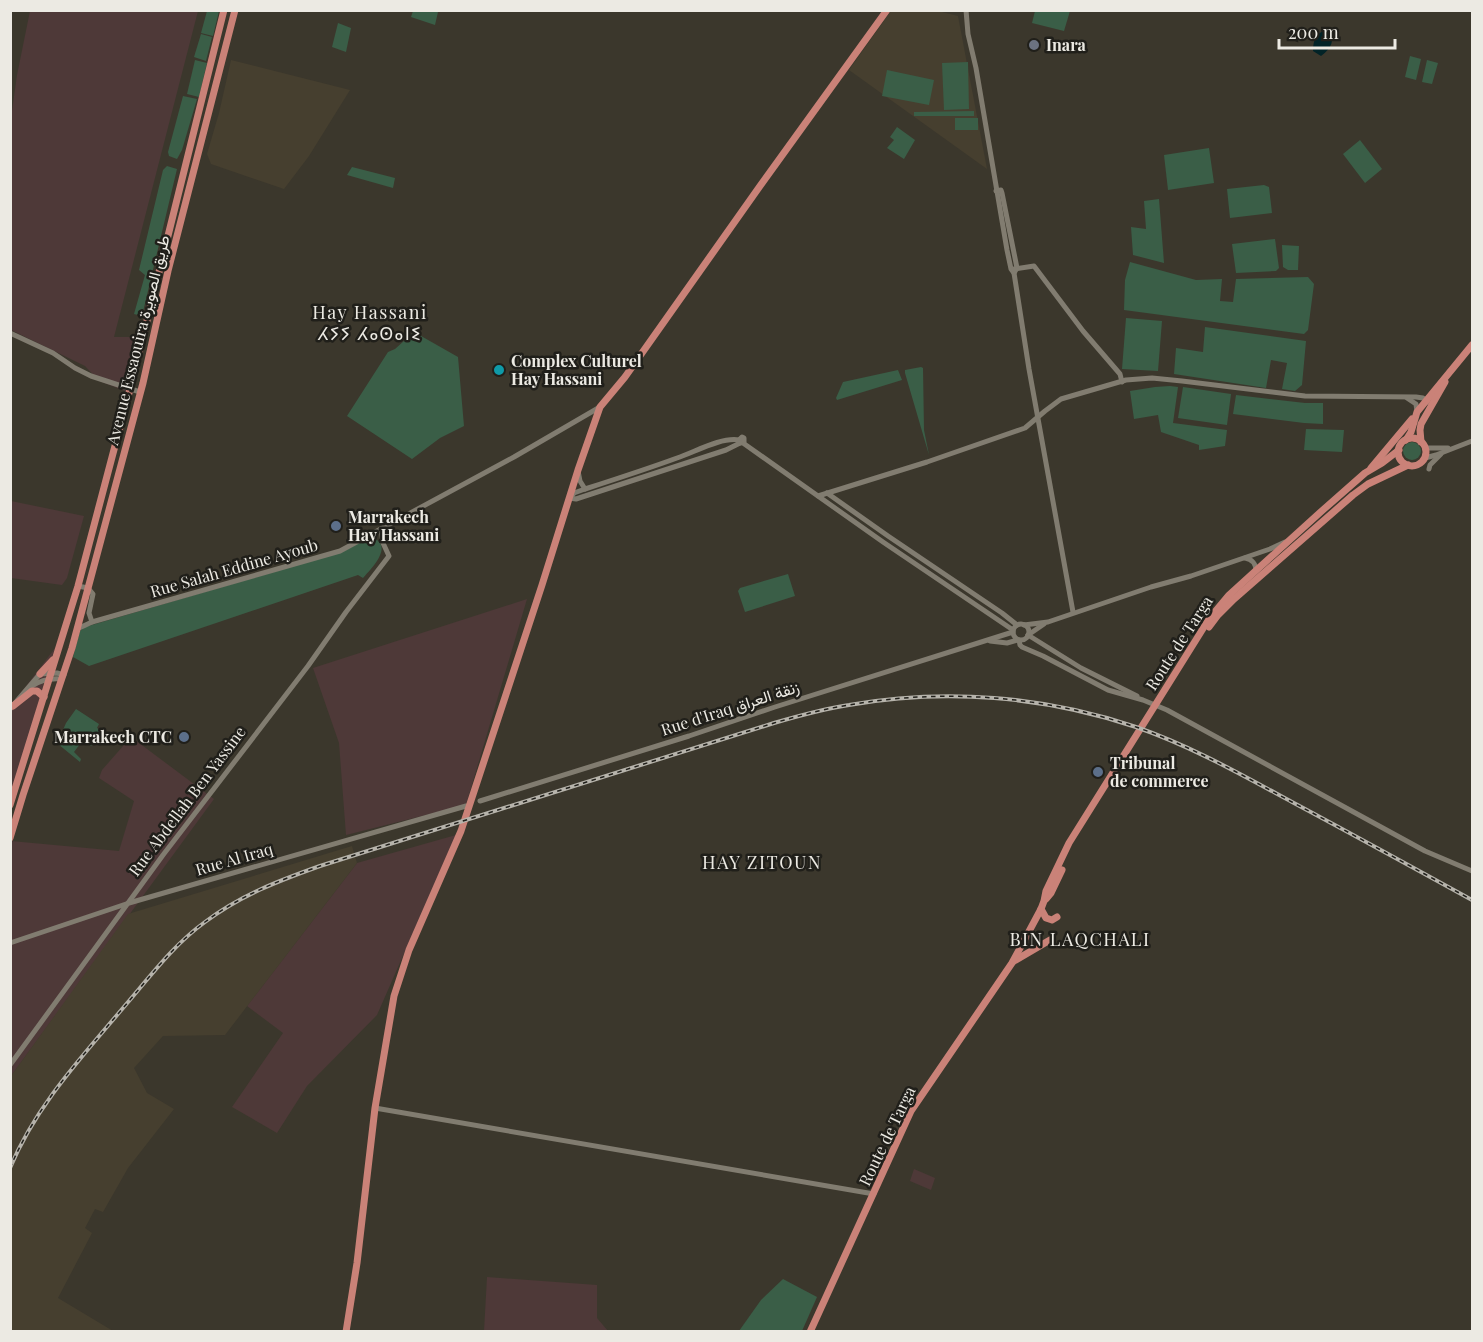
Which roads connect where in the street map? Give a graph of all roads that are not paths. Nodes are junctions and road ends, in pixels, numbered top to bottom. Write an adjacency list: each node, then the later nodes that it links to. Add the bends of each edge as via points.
1 (224, 10): 9 (main road, Avenue Essaouira طريق الصويرة)
2 (235, 10): 10 (main road, Avenue Essaouira طريق الصويرة)
3 (887, 10): 13 (main road)
4 (966, 10): 5 (street, via 996,190)
5 (1014, 270): 8 (street, via 1034,266 1120,374); 15 (street)
6 (10, 333): 9 (street, via 82,372)
7 (1473, 345): 12 (main road)
8 (1122, 382): 11 (street, via 1152,378 1305,396); 15 (street, via 1061,399)
9 (130, 389): 10 (street); 36 (main road, Avenue Essaouira طريق الصويرة)
10 (140, 392): 37 (main road, Avenue Essaouira طريق الصويرة)
11 (1406, 398): 12 (street, via 1416,397); 14 (street, via 1416,404)
12 (1428, 403): 14 (main road); 19 (main road, via 1420,427)
13 (600, 407): 26 (main road); 32 (street, Rue Salah Eddine Ayoub)
14 (1417, 412): 16 (main road); 27 (main road)
15 (1038, 417): 29 (street, via 1025,428); 38 (street)
16 (1406, 440): 19 (main road, via 1414,438); 21 (main road)
17 (1473, 441): 20 (street)
18 (741, 442): 28 (street, via 731,439); 30 (street); 31 (street, via 576,499)
19 (1423, 445): 20 (street); 23 (main road)
20 (1453, 447): 22 (street)
21 (1399, 450): 24 (main road, via 1400,458); 27 (main road, Route de Targa)
22 (1442, 453): 23 (street); 25 (street)
23 (1425, 458): 24 (main road)
24 (1408, 465): 66 (main road, Route de Targa, via 1353,495 1218,615 1112,781)
25 (1429, 469)
26 (578, 470): 28 (street); 31 (main road)
27 (1365, 473): 33 (main road, Route de Targa)
28 (585, 489): 31 (street)
29 (827, 493): 30 (street); 42 (street, via 1002,613)
30 (818, 496): 41 (street)
31 (569, 498): 72 (main road, via 461,831 398,982)
32 (381, 530): 39 (street, Rue Salah Eddine Ayoub, via 336,552); 65 (street, Rue Abdellah Ben Yassine, via 389,556)
33 (1291, 539): 34 (street); 35 (main road, Route de Targa)
34 (1243, 557): 35 (street, via 1252,561); 38 (street)
35 (1256, 571): 66 (main road, Route de Targa, via 1222,602 1202,630 1070,843)
36 (78, 585): 37 (street); 52 (main road, Avenue Essaouira طريق الصويرة)
37 (88, 588): 39 (street, via 93,596 89,613); 44 (main road, Avenue Essaouira طريق الصويرة)
38 (1073, 612): 40 (street)
39 (92, 622): 44 (street, Rue Salah Eddine Ayoub)
40 (1048, 622): 42 (street, Rue d'Iraq زنقة العراق); 43 (street)
41 (1005, 625): 42 (street); 46 (street)
42 (1017, 628): 45 (street, via 1028,628); 46 (street, Rue d'Iraq زنقة العراق); 47 (street, via 1014,636)
43 (1038, 628): 45 (street); 49 (street)
44 (77, 629): 55 (main road, Avenue Essaouira طريق الصويرة)
45 (1028, 635): 47 (street); 49 (street)
46 (1001, 636): 48 (street, Rue d'Iraq زنقة العراق)
47 (1018, 640): 50 (street, Rue d'Iraq زنقة العراق); 51 (street)
48 (989, 641): 50 (street, Rue d'Iraq زنقة العراق); 60 (street, Rue d'Iraq زنقة العراق)
49 (1036, 641): 58 (street)
50 (1007, 643): 51 (street)
51 (1022, 647): 58 (street, via 1108,690)
52 (55, 658): 53 (main road); 54 (main road, Avenue Essaouira طريق الصويرة)
53 (40, 674): 54 (street); 56 (street)
54 (50, 676): 55 (street); 56 (street); 57 (main road, Avenue Essaouira طريق الصويرة)
55 (63, 677): 63 (main road, Avenue Essaouira طريق الصويرة)
56 (26, 691): 59 (street)
57 (44, 697): 59 (main road, via 32,691); 61 (main road, Avenue Essaouira طريق الصويرة)
58 (1143, 700): 64 (street, via 1425,851)
59 (12, 708)
60 (480, 801)
61 (10, 805)
62 (466, 806): 65 (street, Rue Al Iraq)
63 (10, 838)
64 (1473, 871)
65 (129, 903): 69 (street, Rue Al Iraq); 71 (street, Rue Abdellah Ben Yassine)
66 (1042, 905): 67 (main road, via 1047,919); 70 (main road, Route de Targa)
67 (1057, 917)
68 (1050, 940): 70 (main road)
69 (10, 943)
70 (1012, 963): 73 (main road, Route de Targa, via 915,1104)
71 (10, 1065)
72 (375, 1108): 73 (street); 74 (main road)
73 (874, 1194): 75 (main road, Route de Targa)
74 (346, 1332)
75 (810, 1332)

